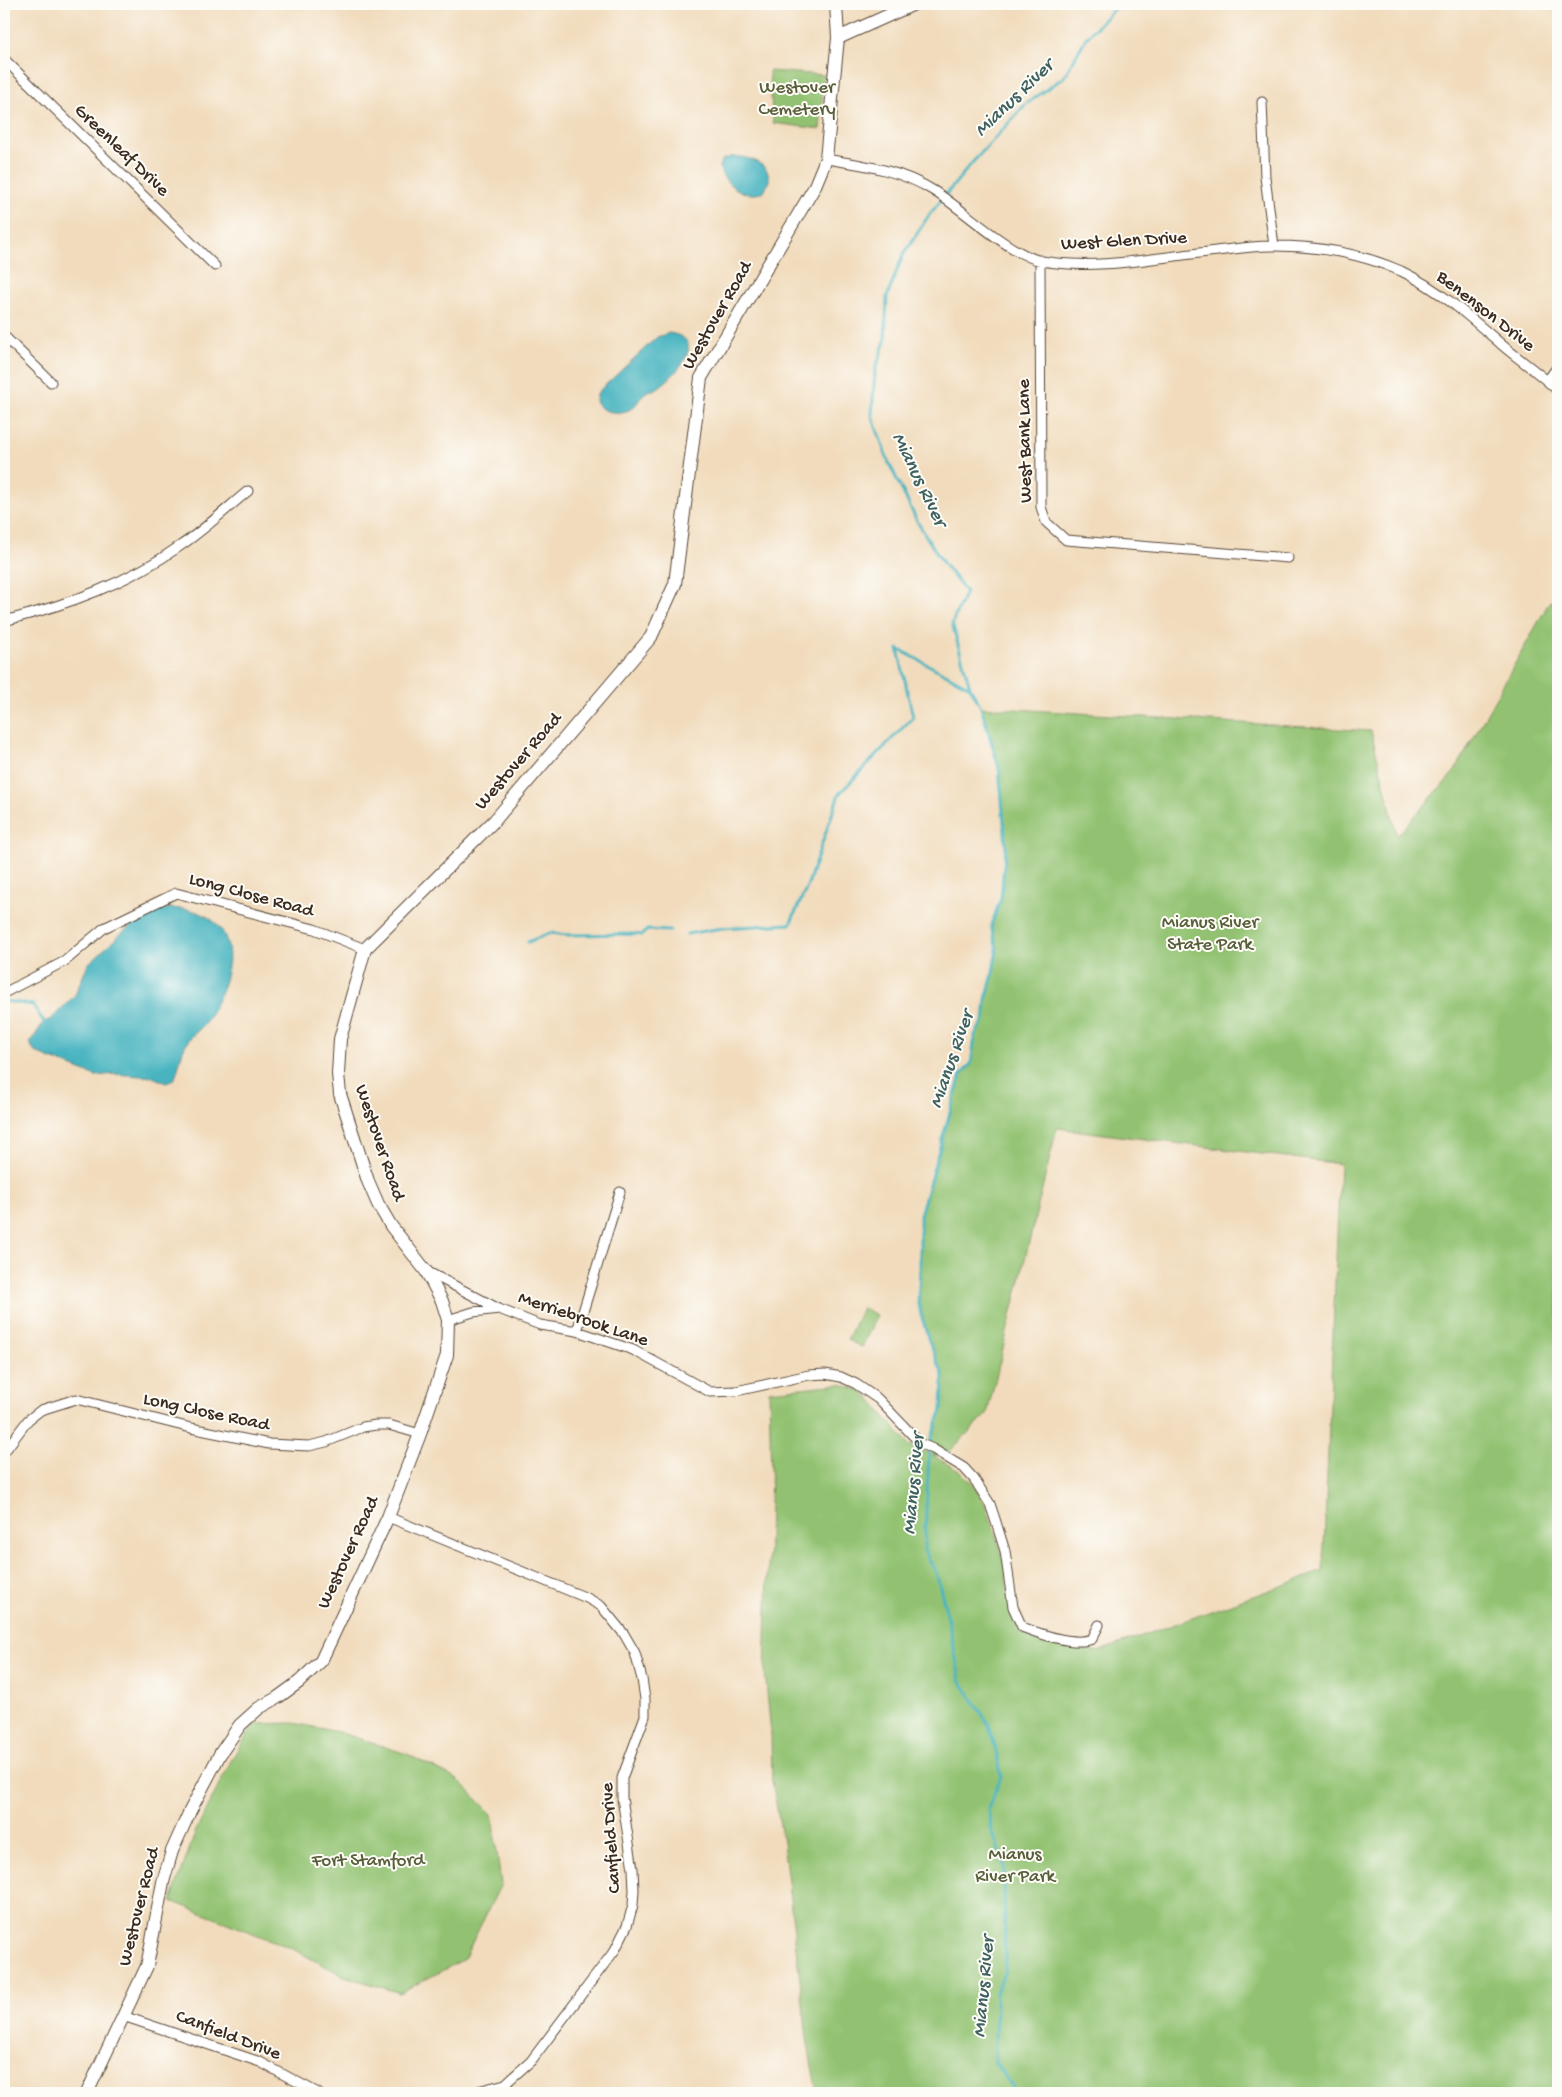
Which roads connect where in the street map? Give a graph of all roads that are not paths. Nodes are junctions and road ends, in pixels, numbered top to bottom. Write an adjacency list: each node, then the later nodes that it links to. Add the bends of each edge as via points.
1 (836, 4): 3 (street, Westover Road)
2 (914, 4): 3 (street)
3 (838, 38): 6 (street, Westover Road)
4 (4, 59): 10 (street, Greenleaf Drive)
5 (1262, 102): 7 (street)
6 (826, 159): 9 (street, West Glen Drive, via 891,171 932,190 1017,250); 19 (street, Westover Road, via 814,188 701,378 675,584 651,637 495,820)
7 (1274, 246): 8 (street, West Glen Drive, via 1326,249); 9 (street, West Glen Drive, via 1075,265)
8 (1359, 256): 13 (street, Benenson Drive, via 1401,271 1432,289)
9 (1040, 260): 17 (street, West Bank Lane, via 1041,507 1046,522 1066,540)
10 (215, 266)
11 (4, 336): 14 (street)
12 (1558, 366): 13 (street)
13 (1548, 380): 15 (street, Benenson Drive)
14 (51, 382)
15 (1558, 391)
16 (248, 491): 18 (street, via 190,539 142,569 82,598)
17 (1288, 558)
18 (5, 620)
19 (365, 949): 20 (street, Long Close Road, via 314,928 176,893 104,928 65,961); 22 (street, Westover Road, via 340,1039 340,1094 378,1204)
20 (4, 992)
21 (620, 1192): 25 (street)
22 (426, 1271): 23 (street, Merriebrook Lane); 24 (street, Westover Road)
23 (499, 1309): 24 (street, Merriebrook Lane, via 473,1312); 25 (street, Merriebrook Lane, via 540,1324)
24 (448, 1320): 26 (street, Westover Road, via 447,1355)
25 (577, 1331): 29 (street, Merriebrook Lane, via 633,1350 710,1392 736,1391 825,1374 856,1384 878,1399 921,1444 964,1468 974,1479 990,1504 1005,1551 1013,1607 1022,1627 1042,1635 1080,1642 1092,1639)
26 (420, 1434): 27 (street, Long Close Road, via 389,1425 376,1425 309,1446 269,1444 76,1399 41,1410 28,1420); 28 (street, Westover Road)
27 (4, 1452)
28 (388, 1517): 30 (street, Westover Road, via 321,1662 240,1725 216,1762 172,1851 146,1966); 31 (street, Canfield Drive, via 601,1606 635,1653 642,1679 644,1716 622,1778 634,1890 627,1926 615,1950 552,2034 531,2061)
29 (1099, 1625)
30 (123, 2016): 32 (street, Westover Road); 33 (street, Canfield Drive, via 260,2062)
31 (505, 2084): 34 (street, Canfield Drive); 35 (street)
32 (87, 2093)
33 (318, 2093)
34 (470, 2093)
35 (512, 2093)

